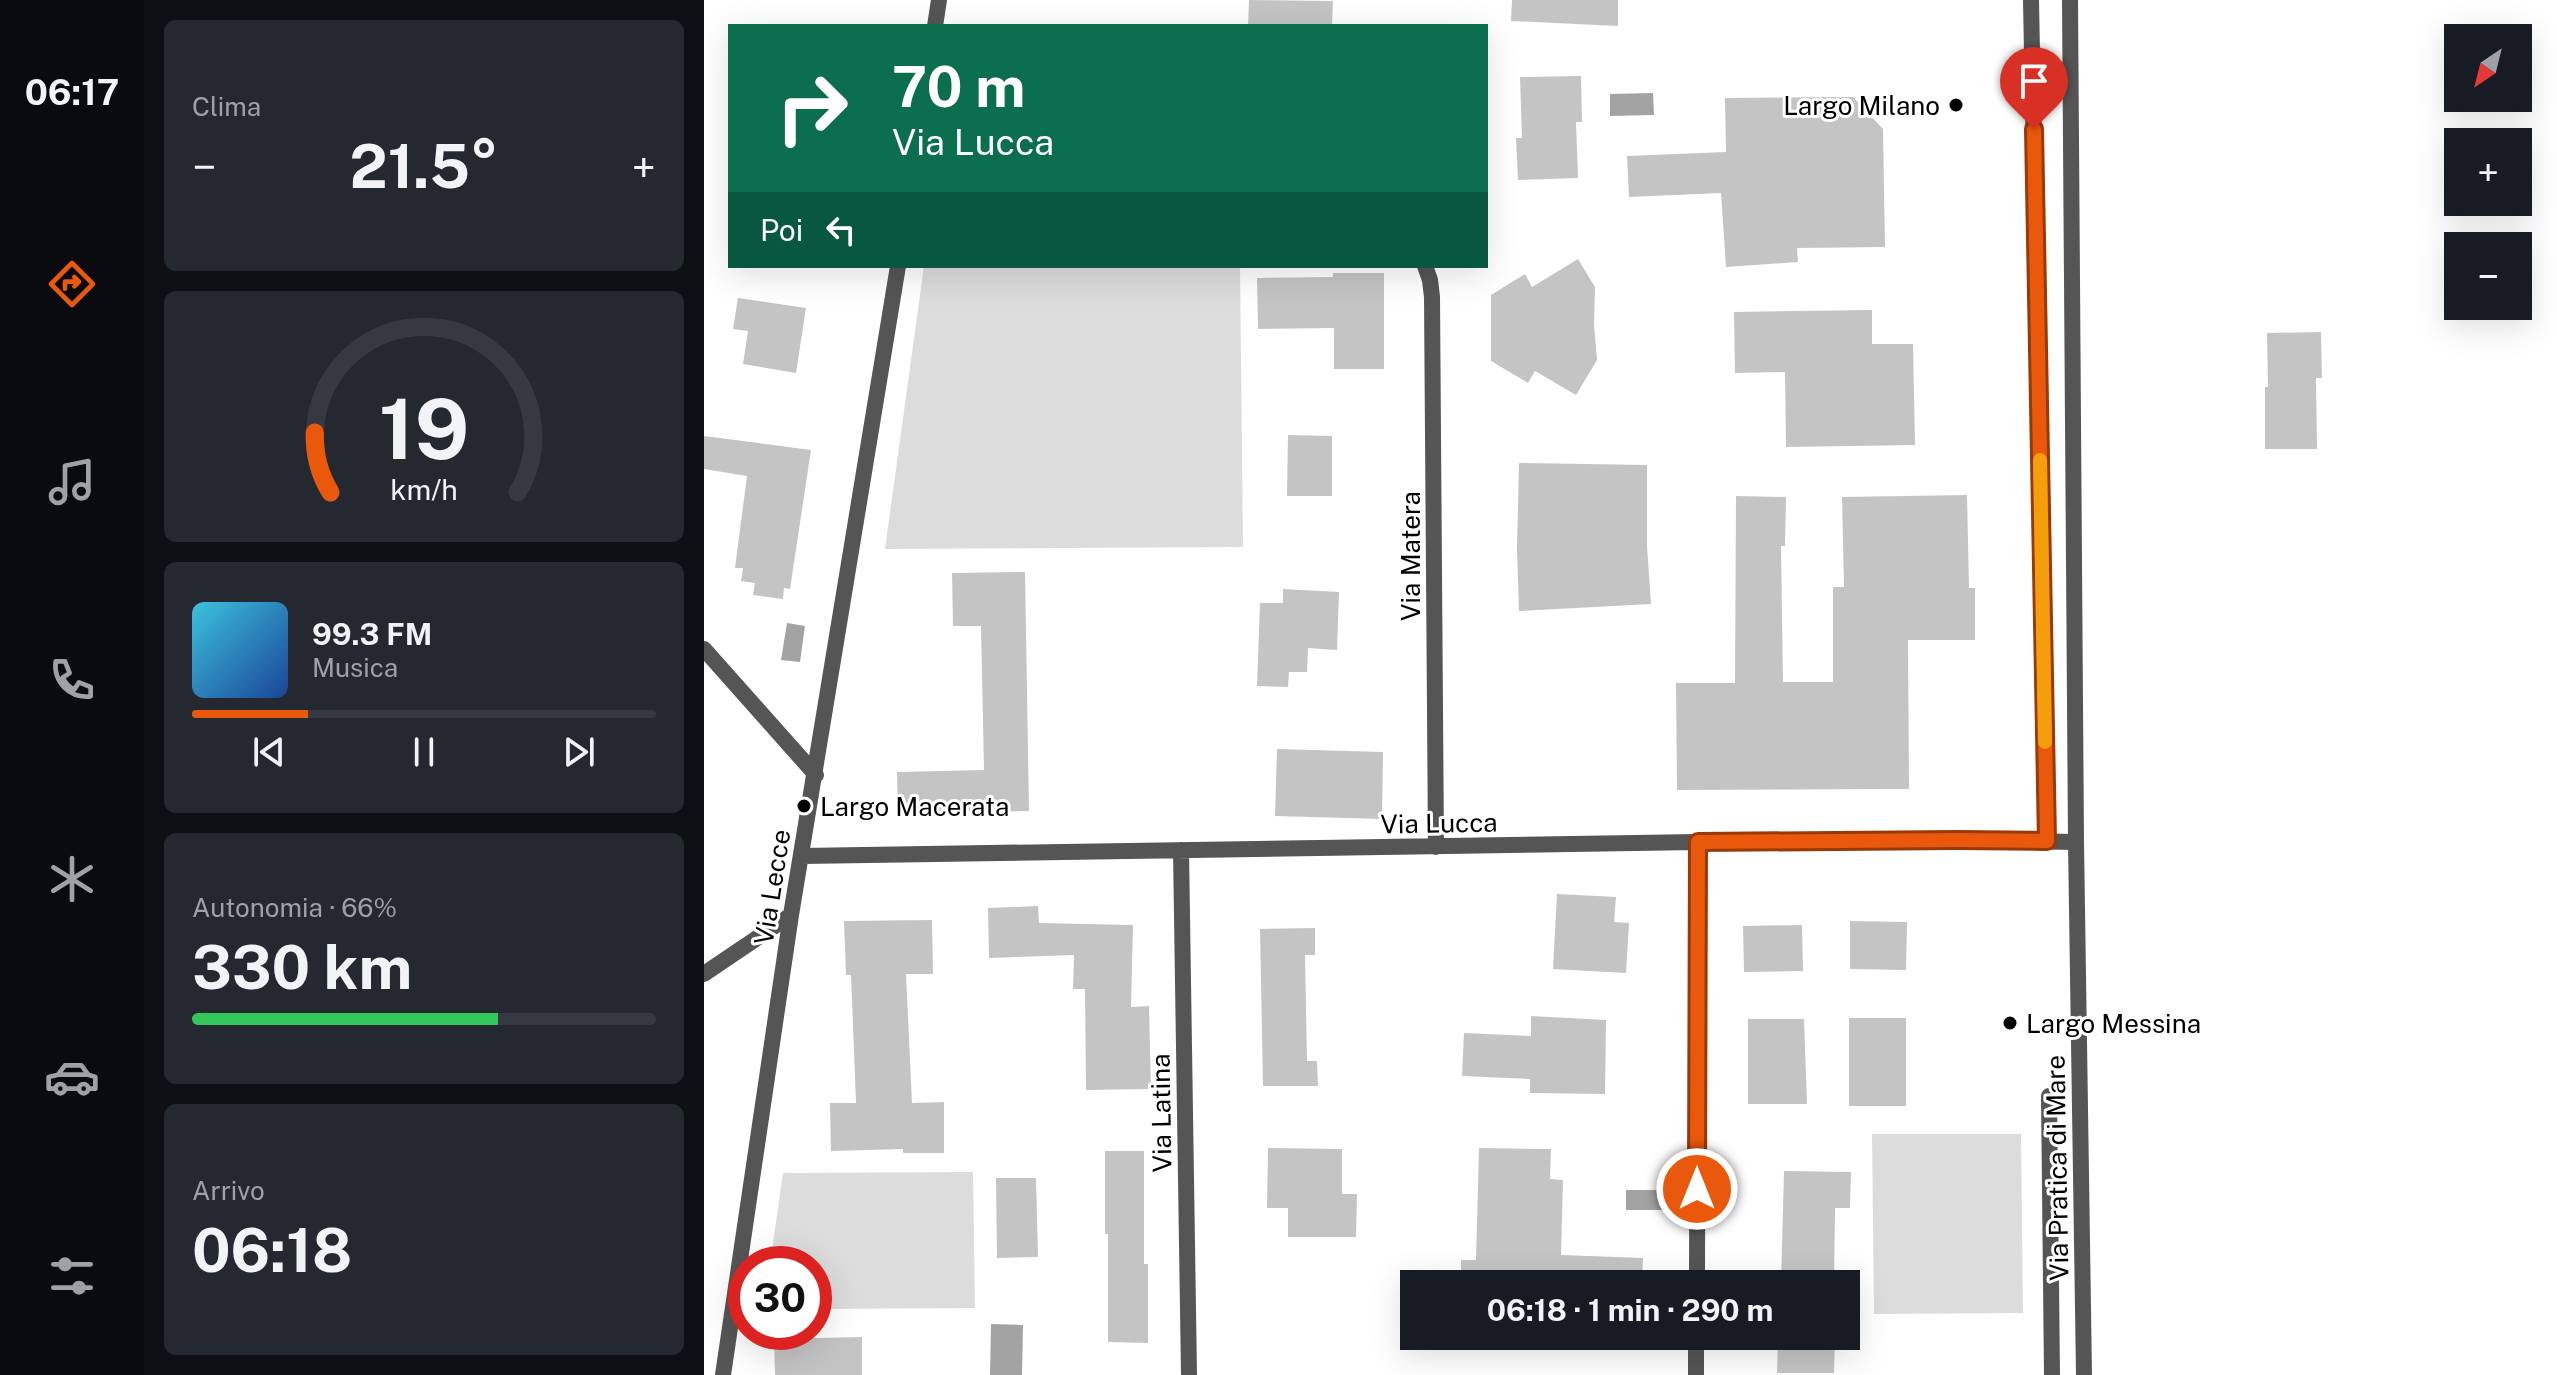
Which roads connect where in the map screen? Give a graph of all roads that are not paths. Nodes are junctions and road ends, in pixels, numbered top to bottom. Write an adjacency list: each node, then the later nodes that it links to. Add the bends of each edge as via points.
1 (939, 0): 4 (street)
2 (2031, 0): 9 (street)
3 (2070, 0): 11 (street, Via Pratica di Mare)
4 (935, 24)
5 (898, 268): 8 (street, Via Lecce)
6 (1426, 268): 12 (street, Via Matera, via 1432,297)
7 (704, 649): 8 (street)
8 (816, 775): 14 (street, Via Lecce)
9 (2047, 841): 10 (street, Via Lucca); 11 (street, Via Lucca)
10 (1698, 842): 12 (street, Via Lucca); 18 (street)
11 (2076, 842): 24 (street, Via Pratica di Mare)
12 (1436, 847): 13 (street, Via Lucca)
13 (1181, 850): 14 (street, Via Lucca); 21 (street, Via Latina)
14 (802, 856): 15 (street, Via Lecce)
15 (791, 915): 16 (street); 20 (street, Via Lecce)
16 (704, 974)
17 (2049, 1096): 23 (street)
18 (1697, 1270)
19 (1696, 1350): 22 (street)
20 (723, 1375)
21 (1189, 1375)
22 (1696, 1375)
23 (2052, 1375)
24 (2084, 1375)

